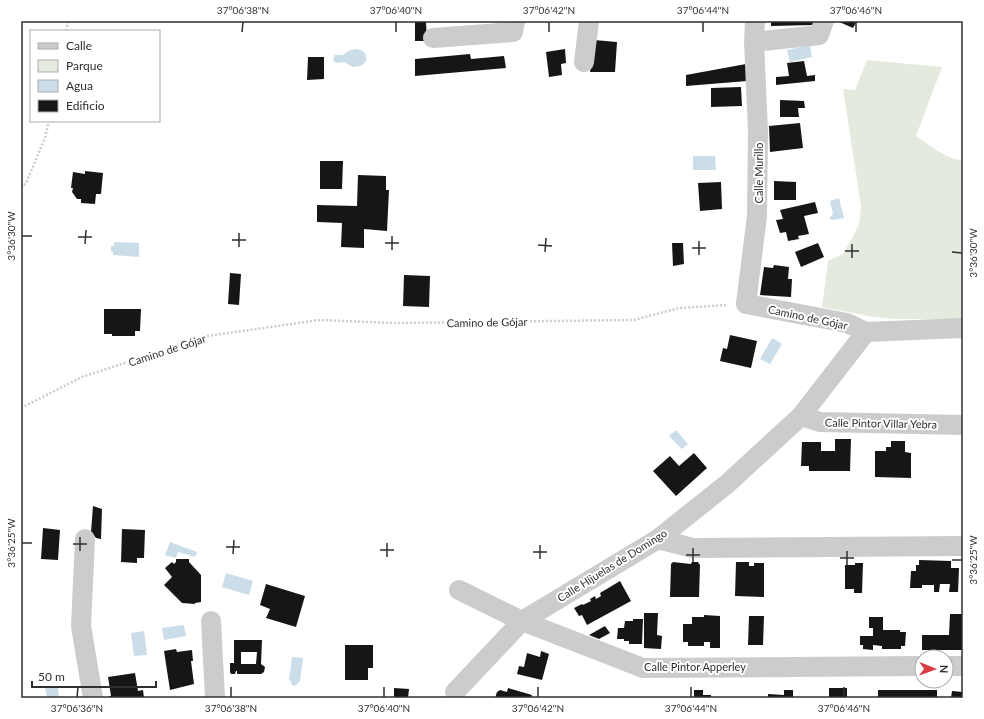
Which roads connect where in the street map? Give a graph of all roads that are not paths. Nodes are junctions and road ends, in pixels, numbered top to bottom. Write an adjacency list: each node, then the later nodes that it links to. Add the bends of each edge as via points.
1 (514, 21): 5 (street, via 512,32)
2 (589, 21): 7 (street)
3 (755, 21): 6 (street, Calle Murillo)
4 (824, 21): 6 (street, via 819,35)
5 (433, 38)
6 (754, 42): 8 (street, Calle Murillo, via 758,216)
7 (584, 62)
8 (746, 304): 10 (street, Camino de Gójar, via 847,324)
9 (963, 328): 10 (street, Camino de Gójar)
10 (866, 332): 11 (street, Calle Hijuelas de Domingo)
11 (801, 416): 12 (street, Calle Pintor Villar Yebra, via 820,422); 14 (street, Calle Hijuelas de Domingo, via 727,484)
12 (963, 425)
13 (85, 539): 21 (street, via 81,626)
14 (658, 539): 15 (street, via 693,548); 18 (street, Calle Hijuelas de Domingo)
15 (963, 546)
16 (459, 590): 18 (street, Calle Pintor Apperley)
17 (211, 621): 22 (street)
18 (522, 621): 19 (street, Calle Pintor Apperley, via 643,668); 20 (street, Calle Hijuelas de Domingo)
19 (914, 666)
20 (455, 692)
21 (93, 698)
22 (214, 698)

